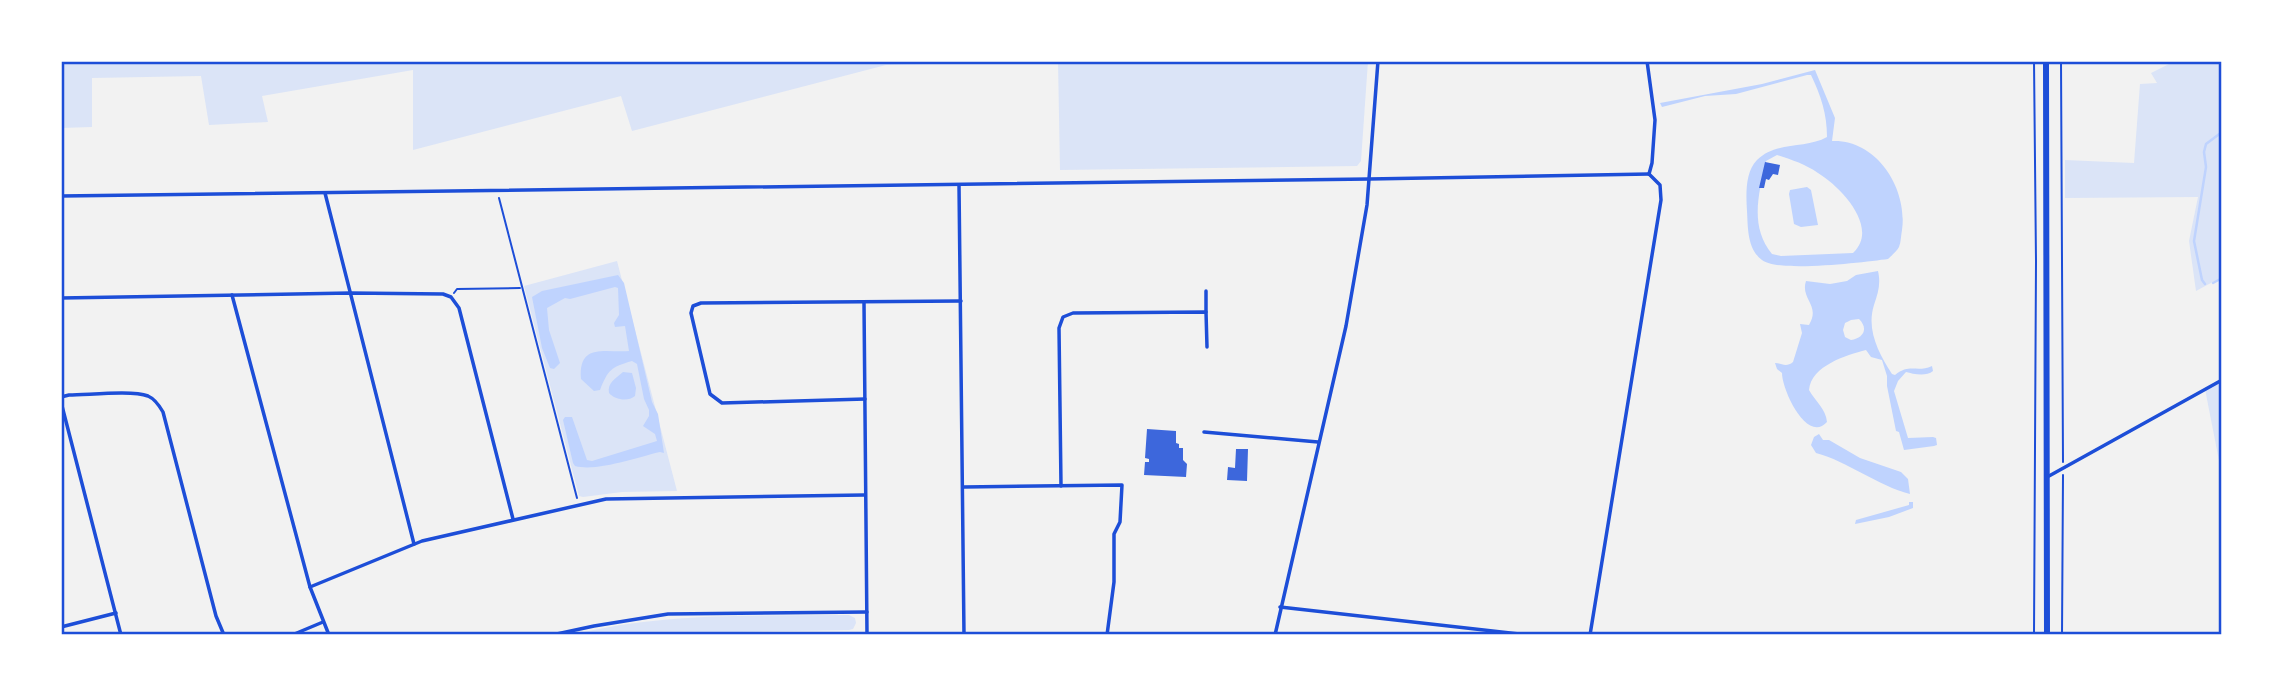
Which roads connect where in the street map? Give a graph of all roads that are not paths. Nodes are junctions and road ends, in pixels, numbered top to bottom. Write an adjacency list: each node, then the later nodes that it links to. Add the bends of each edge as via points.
1 (1378, 61): 5 (street)
2 (1647, 61): 4 (street, via 1655,120)
3 (2046, 61): 22 (main road)
4 (1649, 174): 5 (street); 48 (street, via 1660,185 1661,200)
5 (1369, 179): 6 (street); 21 (street, via 1346,326)
6 (958, 185): 7 (street); 13 (street)
7 (325, 193): 8 (street); 10 (street)
8 (61, 196)
9 (1206, 291): 15 (street)
10 (350, 293): 11 (street); 26 (street, via 443,294 452,298 459,308); 27 (street)
11 (232, 295): 12 (street); 28 (street)
12 (61, 298)
13 (961, 302): 14 (street); 24 (street)
14 (864, 303): 18 (street); 18 (street, via 701,303 691,313 710,394 722,403)
15 (1206, 312): 16 (street); 23 (street, via 1073,313 1063,317 1059,328)
16 (1207, 347)
17 (2222, 380): 22 (street)
18 (864, 399): 25 (street)
19 (61, 400): 31 (street); 37 (street, via 69,395 138,394 159,405)
20 (1204, 432): 21 (street)
21 (1318, 442): 29 (street)
22 (2047, 477): 49 (main road)
23 (1061, 486): 24 (street); 44 (street, via 1122,485)
24 (964, 487): 43 (street)
25 (864, 495): 26 (street, via 606,499); 30 (street)
26 (513, 519): 27 (street)
27 (414, 544): 28 (street)
28 (310, 587): 32 (street)
29 (1280, 607): 34 (street); 45 (street)
30 (867, 612): 35 (street); 40 (street, via 668,614)
31 (116, 613): 33 (street); 36 (street)
32 (323, 621): 38 (street); 39 (street)
33 (61, 627)
34 (1461, 627): 46 (street); 47 (street)
35 (867, 633): 41 (street); 42 (street)
36 (121, 635)
37 (224, 635)
38 (292, 635)
39 (329, 635)
40 (552, 635)
41 (768, 635)
42 (884, 635)
43 (964, 635)
44 (1107, 635)
45 (1275, 635)
46 (1460, 635)
47 (1528, 635)
48 (1590, 635)
49 (2047, 635)

